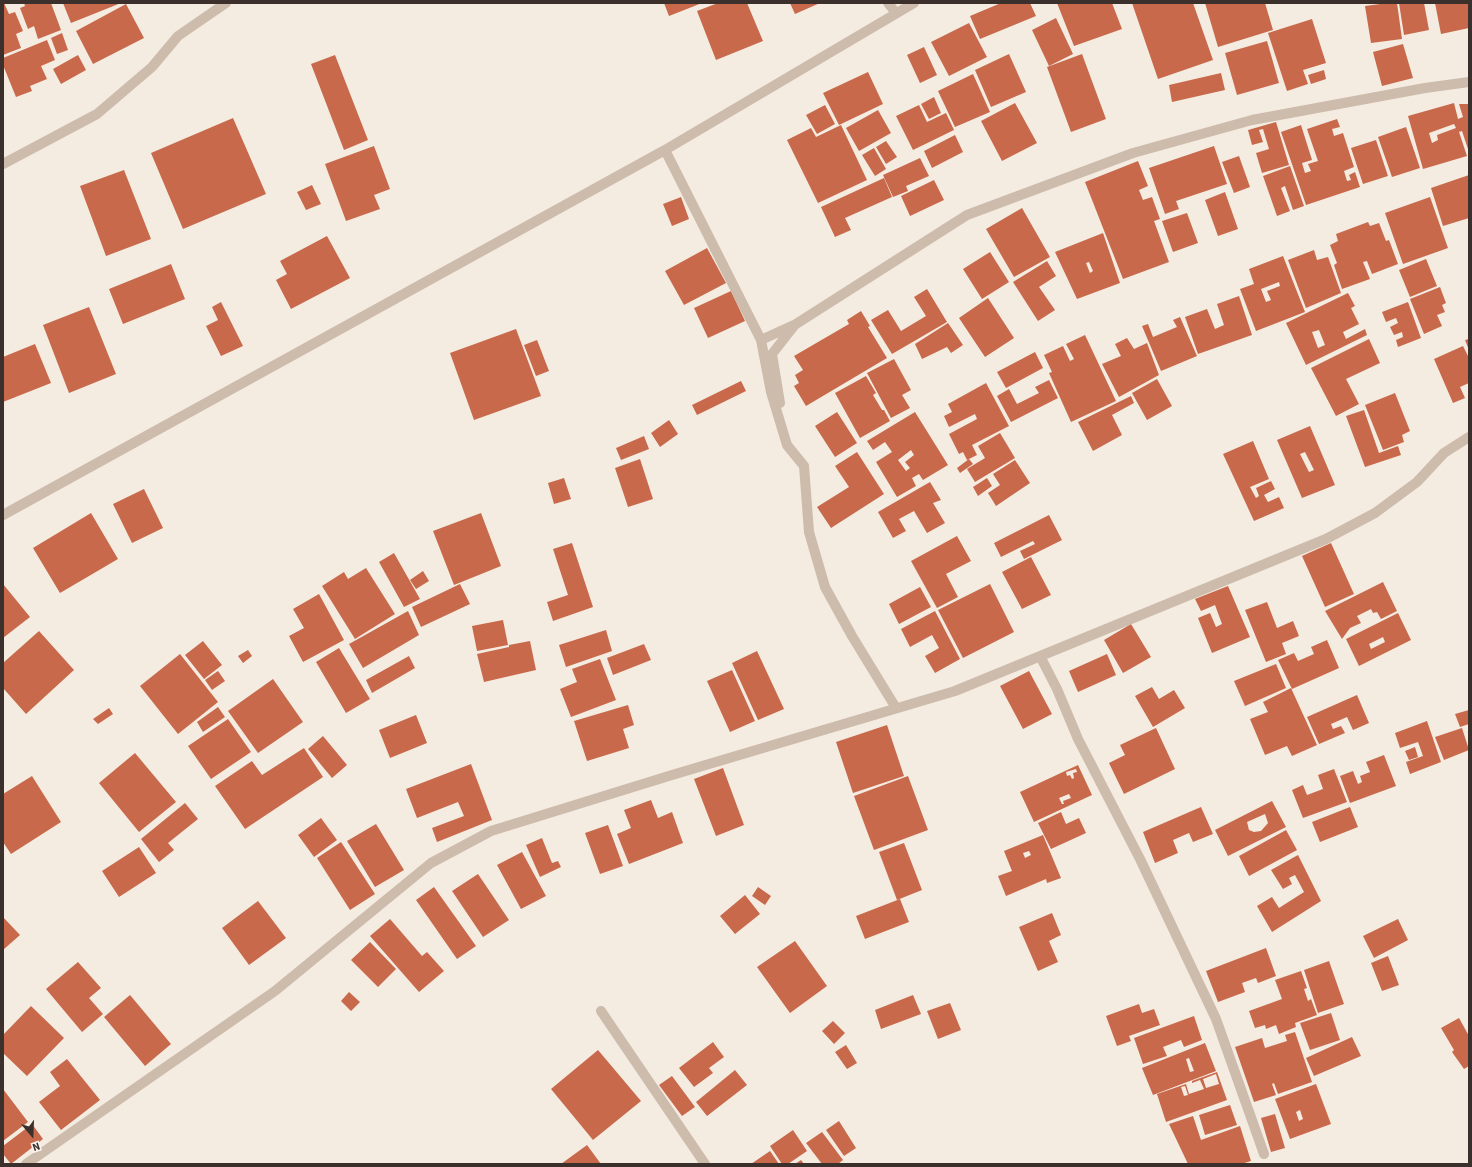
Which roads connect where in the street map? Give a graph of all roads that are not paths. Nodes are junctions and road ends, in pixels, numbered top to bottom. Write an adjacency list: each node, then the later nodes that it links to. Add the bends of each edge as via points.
1 (226, 3): 7 (street, via 178,36 152,66 97,114)
2 (888, 3): 4 (street)
3 (914, 3): 4 (street)
4 (896, 13): 6 (street)
5 (1469, 82): 8 (street, via 1252,120 1133,153 967,215)
6 (665, 150): 9 (street); 12 (street)
7 (3, 164)
8 (796, 324): 9 (street); 11 (street, via 772,354)
9 (761, 340): 11 (street, via 771,392)
10 (1469, 437): 13 (street, via 1444,453 1417,482 1375,513 1326,539)
11 (787, 444): 14 (street, via 804,466 809,532 825,587)
12 (3, 515)
13 (1040, 656): 14 (street, via 955,691); 16 (street, via 1078,739 1140,859 1216,1019)
14 (896, 708): 17 (street, via 491,831 431,863 275,991)
15 (601, 1011): 18 (street)
16 (1264, 1154)
17 (26, 1164)
18 (705, 1164)

